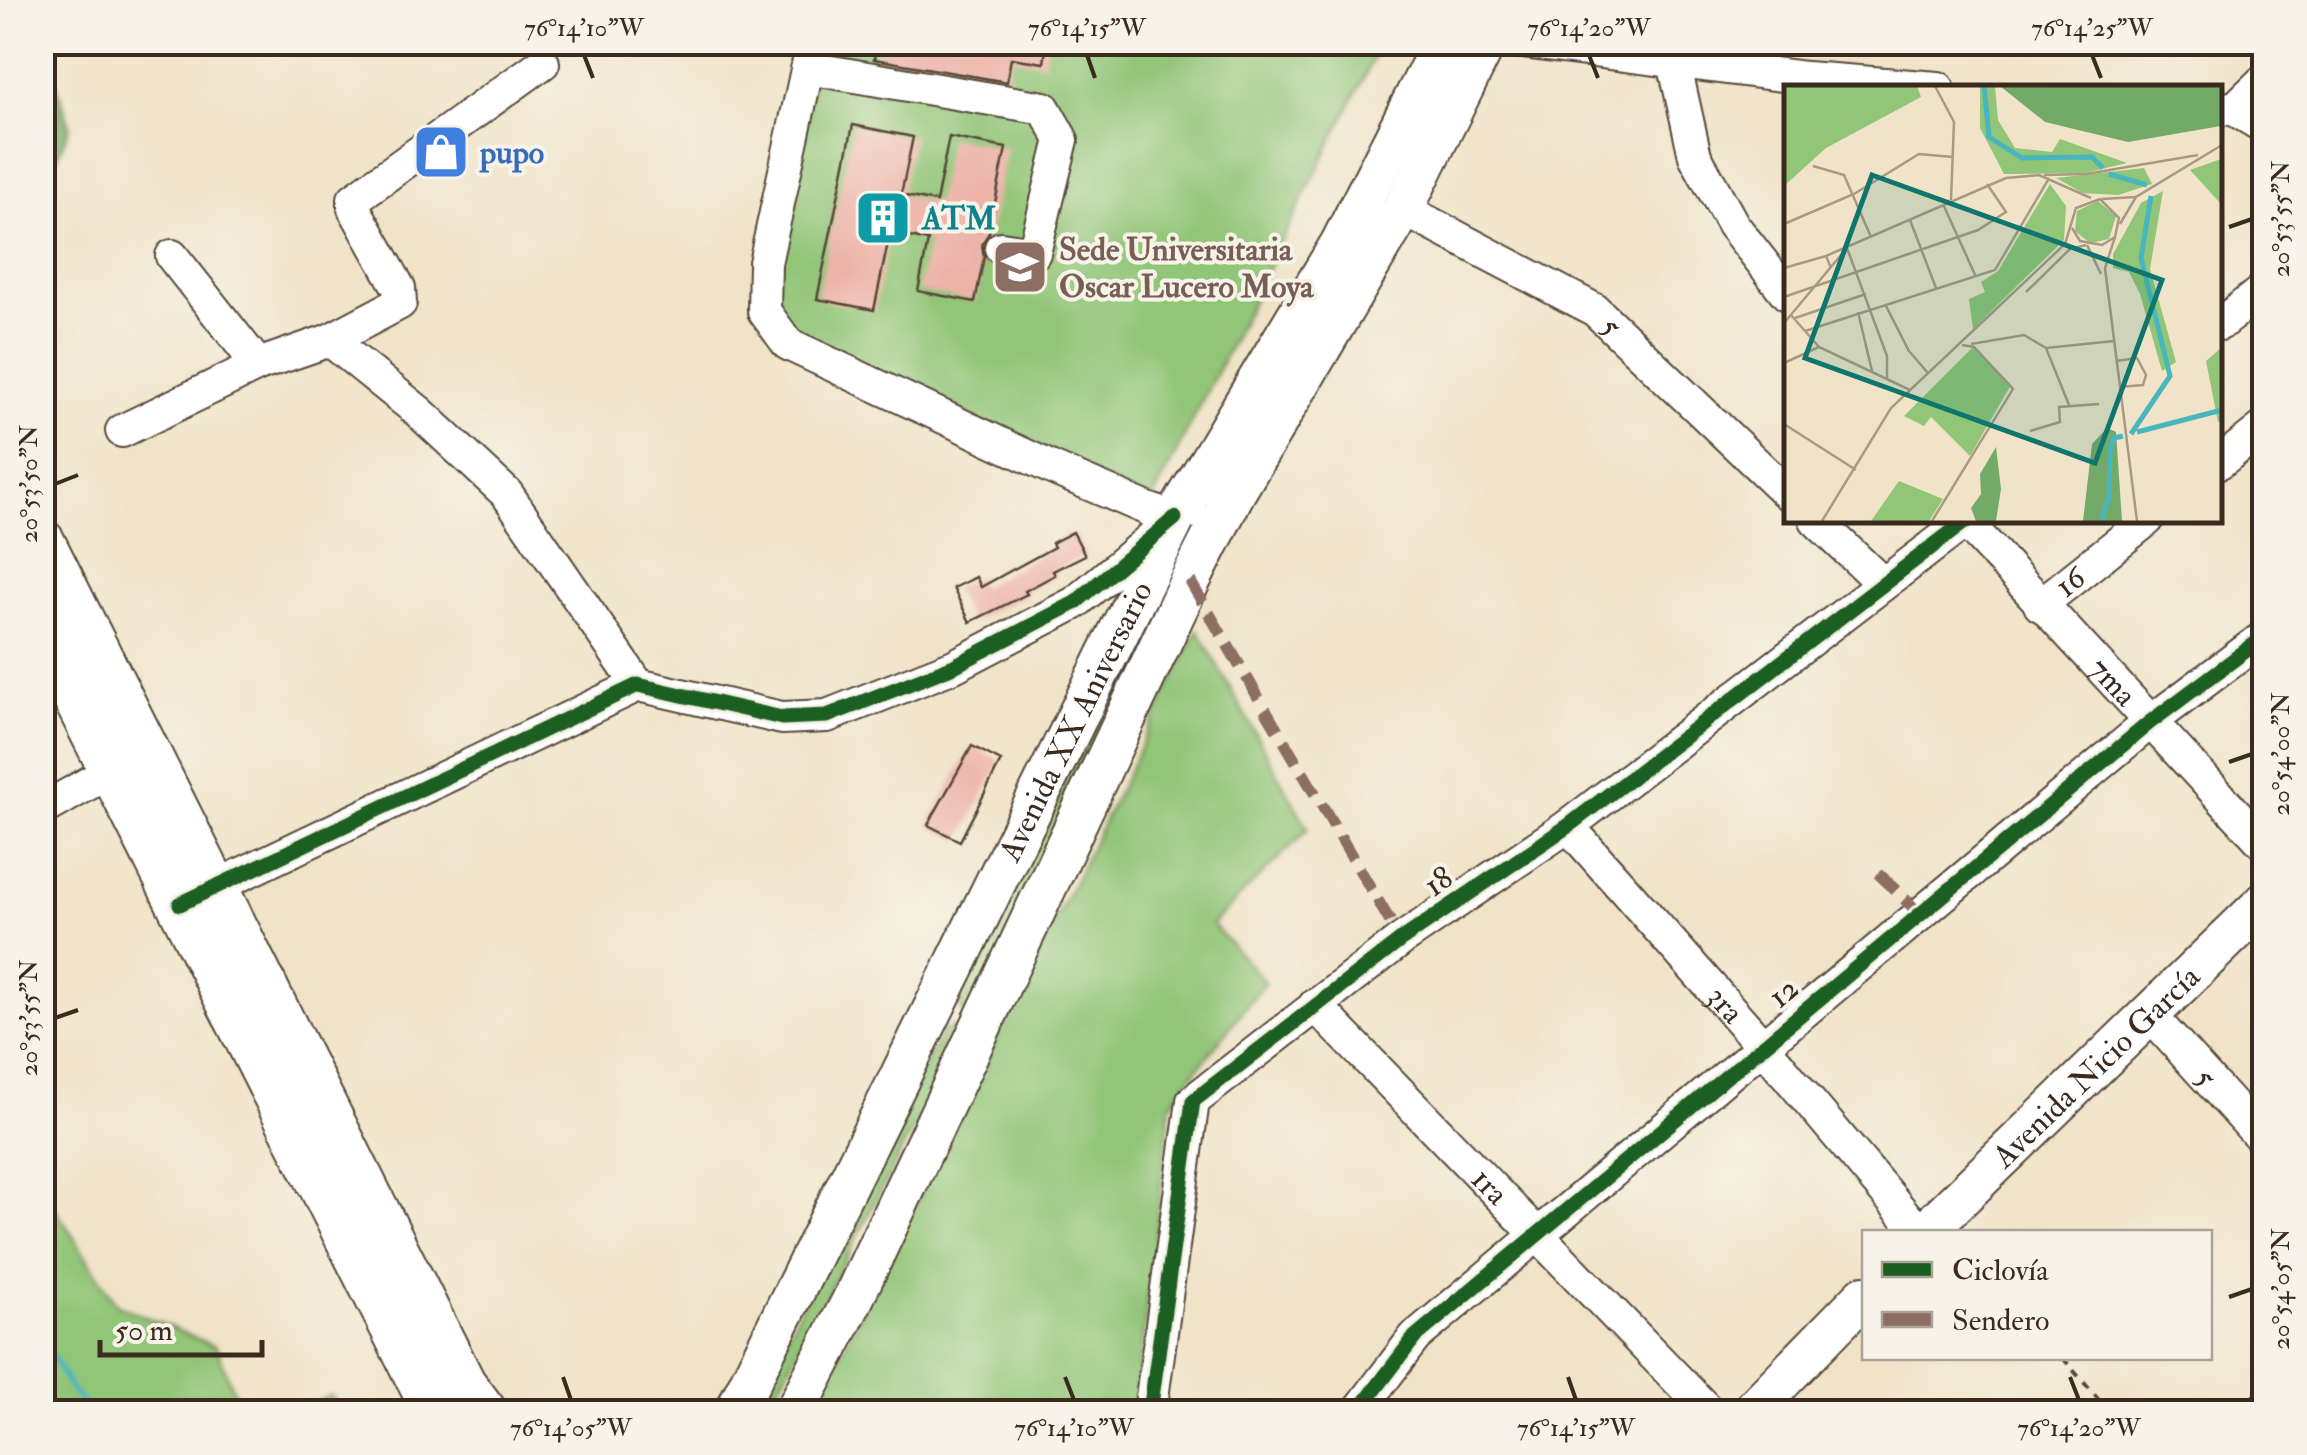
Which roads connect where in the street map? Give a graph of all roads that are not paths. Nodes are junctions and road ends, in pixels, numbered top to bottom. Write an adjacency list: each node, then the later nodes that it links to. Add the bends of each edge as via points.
1 (1443, 42): 25 (main road, Avenida XX Aniversario, via 1341,243)
2 (1486, 42): 12 (main road, Avenida XX Aniversario)
3 (1522, 42): 5 (street)
4 (811, 55): 13 (street, via 1044,108 1062,140 1034,253); 25 (street, via 765,263 764,311 788,344)
5 (1674, 62): 8 (street); 16 (street, via 1695,156 1733,226)
6 (543, 63): 18 (street, via 354,199 402,298)
7 (2264, 80): 10 (street)
8 (1806, 83): 9 (street)
9 (1859, 85)
10 (2227, 108): 11 (street)
11 (2264, 126)
12 (1403, 209): 23 (street, 5, via 1595,310); 24 (main road, Avenida XX Aniversario)
13 (1001, 248)
14 (172, 256): 19 (street)
15 (2264, 289): 17 (street)
16 (1784, 290)
17 (2222, 322)
18 (330, 340): 19 (street); 35 (street, via 507,494)
19 (258, 365): 21 (street)
20 (2264, 427): 22 (street)
21 (122, 431)
22 (2222, 460)
23 (1784, 489)
24 (1234, 494): 25 (street); 55 (main road, Avenida XX Aniversario)
25 (1175, 518): 35 (street, via 1075,603 954,666 827,716 782,718); 54 (main road, Avenida XX Aniversario)
26 (1818, 522): 31 (street)
27 (1962, 522): 31 (street, 18)
28 (1967, 522): 32 (street, 7ma)
29 (2144, 522): 32 (street, 16)
30 (42, 542): 41 (highway)
31 (1883, 584): 39 (street, 18)
32 (2040, 605): 36 (street, 7ma)
33 (42, 631): 37 (highway)
34 (2264, 637): 36 (street, 12)
35 (638, 684): 41 (street)
36 (2149, 723): 40 (street, 7ma); 45 (street, 12)
37 (112, 770): 38 (street); 41 (highway)
38 (42, 810)
39 (1568, 826): 43 (street, 18); 45 (street, 3ra)
40 (2264, 844)
41 (197, 895): 52 (highway); 53 (highway)
42 (2264, 903): 44 (main road, Avenida Nicio García)
43 (1315, 1005): 49 (street, 1ra); 56 (street, 18, via 1193,1102)
44 (2150, 1014): 46 (street, 5); 48 (main road, Avenida Nicio García)
45 (1761, 1044): 47 (street, 3ra); 49 (street, 12)
46 (2264, 1141)
47 (1920, 1230)
48 (1924, 1230)
49 (1536, 1238): 57 (street, 12, via 1416,1336); 58 (street, 1ra)
50 (1862, 1298): 51 (main road)
51 (1766, 1408)
52 (432, 1412)
53 (484, 1412)
54 (736, 1412)
55 (795, 1412)
56 (1150, 1412)
57 (1358, 1412)
58 (1709, 1412)

